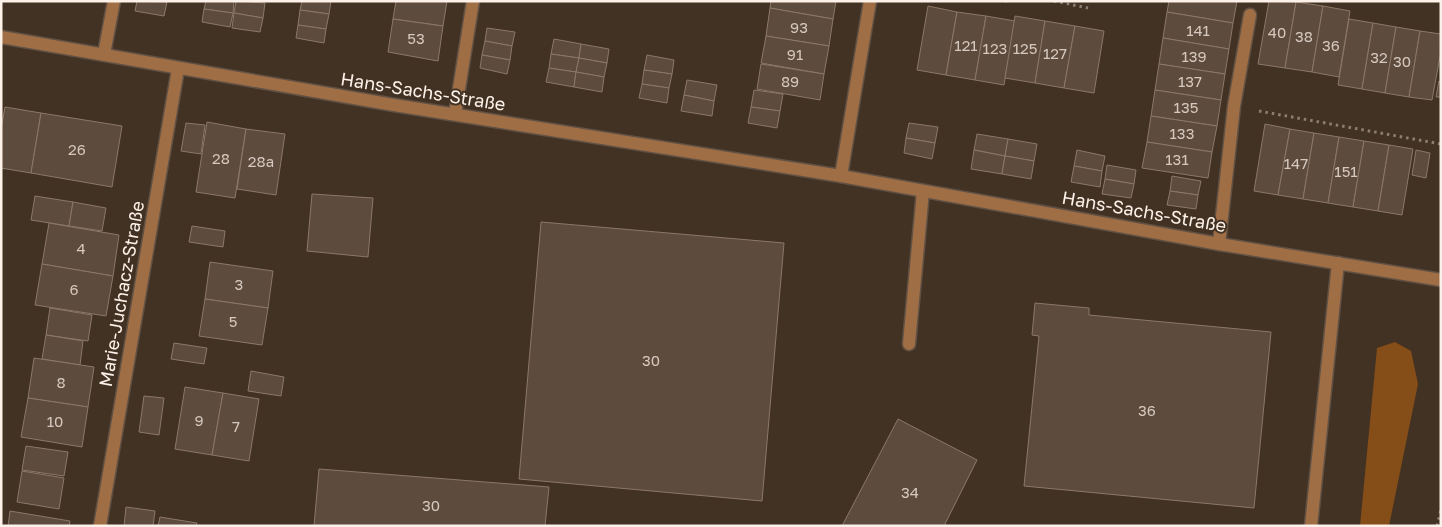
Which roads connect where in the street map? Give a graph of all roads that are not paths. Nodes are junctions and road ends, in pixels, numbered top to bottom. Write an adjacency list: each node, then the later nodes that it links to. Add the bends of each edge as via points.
1 (114, 1): 6 (street)
2 (473, 1): 8 (street)
3 (870, 1): 9 (street)
4 (1250, 15): 11 (street, via 1234,106)
5 (1, 37): 6 (street, Hans-Sachs-Straße)
6 (104, 54): 7 (street, Hans-Sachs-Straße)
7 (178, 69): 8 (street, Hans-Sachs-Straße); 15 (street, Marie-Juchacz-Straße)
8 (455, 114): 9 (street, Hans-Sachs-Straße)
9 (841, 176): 10 (street, Hans-Sachs-Straße)
10 (923, 191): 11 (street, Hans-Sachs-Straße); 14 (street)
11 (1219, 244): 12 (street, Hans-Sachs-Straße)
12 (1338, 263): 13 (street, Hans-Sachs-Straße); 16 (street)
13 (1441, 280)
14 (908, 344)
15 (100, 526)
16 (1310, 526)

